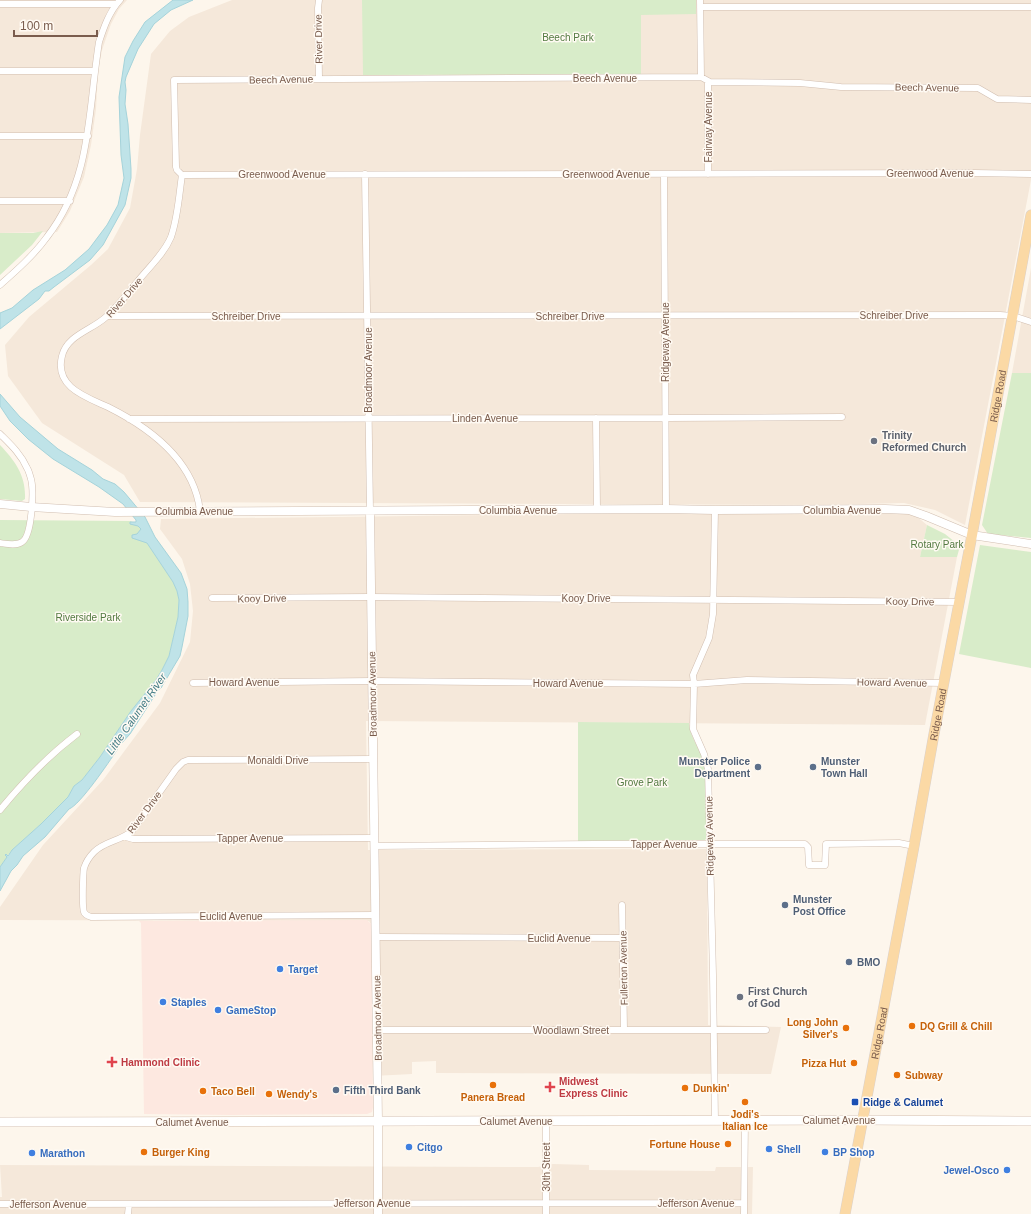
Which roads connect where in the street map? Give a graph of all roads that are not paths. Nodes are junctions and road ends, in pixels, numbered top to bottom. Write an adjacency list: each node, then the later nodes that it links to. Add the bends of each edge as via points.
1 (319, 0): 11 (street, River Drive)
2 (700, 0): 6 (street, Fairway Avenue)
3 (29, 2): 4 (street); 5 (street)
4 (118, 2): 9 (street, via 103,29)
5 (0, 4)
6 (700, 7): 7 (street); 10 (street, Fairway Avenue)
7 (1031, 7)
8 (0, 71): 9 (street)
9 (95, 71): 16 (street)
10 (701, 77): 11 (street, Beech Avenue); 13 (street, Beech Avenue)
11 (319, 79): 12 (street, Beech Avenue)
12 (174, 80): 21 (street, River Drive, via 176,167)
13 (708, 81): 14 (street, Beech Avenue, via 800,83 841,87 978,88 997,99); 19 (street, Fairway Avenue)
14 (1031, 100)
15 (0, 136): 16 (street)
16 (88, 136): 23 (street, via 81,170)
17 (365, 174): 18 (street, Greenwood Avenue); 21 (street, Greenwood Avenue); 26 (street, Broadmoor Avenue)
18 (664, 174): 19 (street, Greenwood Avenue); 28 (street, Ridgeway Avenue)
19 (708, 174): 20 (street, Greenwood Avenue)
20 (1031, 174)
21 (182, 175): 27 (street, River Drive, via 176,217 167,244)
22 (0, 201): 23 (street)
23 (70, 201): 25 (street, via 41,246)
24 (1031, 215): 29 (main road, Ridge Road)
25 (0, 285)
26 (368, 315): 27 (street, Schreiber Drive); 28 (street, Schreiber Drive); 32 (street, Broadmoor Avenue)
27 (108, 316): 35 (street, River Drive, via 68,344 62,356 62,370 66,382 74,390)
28 (665, 316): 29 (street, Schreiber Drive); 34 (street, Ridgeway Avenue)
29 (1013, 316): 30 (street, Schreiber Drive); 44 (main road, Ridge Road)
30 (1031, 322)
31 (842, 417): 34 (street, Linden Avenue)
32 (368, 418): 33 (street, Linden Avenue); 35 (street, Linden Avenue); 41 (street, Broadmoor Avenue)
33 (596, 418): 34 (street, Linden Avenue); 39 (street)
34 (666, 418): 40 (street, Ridgeway Avenue)
35 (129, 419): 43 (street, River Drive, via 158,439 179,460 192,482)
36 (0, 434): 38 (street, via 22,458 27,468 31,480)
37 (0, 504): 38 (street, Columbia Avenue)
38 (31, 507): 43 (street, Columbia Avenue, via 115,512); 45 (street, via 27,537 21,543)
39 (597, 509): 40 (street, Columbia Avenue); 41 (street, Columbia Avenue)
40 (666, 509): 42 (street, Columbia Avenue)
41 (370, 510): 43 (street, Columbia Avenue); 47 (street, Broadmoor Avenue)
42 (715, 510): 44 (street, Columbia Avenue, via 909,510); 49 (street, Ridgeway Avenue)
43 (200, 511)
44 (972, 535): 46 (street, Columbia Avenue); 50 (main road, Ridge Road)
45 (0, 544)
46 (1031, 544)
47 (371, 596): 48 (street, Kooy Drive); 49 (street, Kooy Drive); 51 (street, Broadmoor Avenue)
48 (212, 598)
49 (713, 599): 50 (street, Kooy Drive); 54 (street, Ridgeway Avenue, via 709,638 693,675)
50 (959, 602): 53 (main road, Ridge Road)
51 (372, 681): 52 (street, Howard Avenue); 54 (street, Howard Avenue); 56 (street, Broadmoor Avenue)
52 (193, 683)
53 (943, 683): 54 (street, Howard Avenue, via 747,680); 62 (main road, Ridge Road)
54 (694, 684): 61 (street, Ridgeway Avenue, via 693,729 708,769)
55 (77, 734): 58 (street, via 42,763)
56 (373, 759): 57 (street, Monaldi Drive); 60 (street, Broadmoor Avenue)
57 (183, 762): 59 (street, River Drive)
58 (0, 810)
59 (126, 837): 60 (street, Tapper Avenue); 65 (street, River Drive, via 99,847 88,860 84,869 83,911)
60 (374, 842): 61 (street, Tapper Avenue); 64 (street, Broadmoor Avenue)
61 (709, 844): 62 (street, Tapper Avenue, via 805,844 808,847 809,865 825,865 826,844 900,843); 70 (street, Ridgeway Avenue)
62 (914, 846): 74 (main road, Ridge Road)
63 (622, 905): 67 (street, Fullerton Avenue)
64 (375, 915): 65 (street, Euclid Avenue); 66 (street, Broadmoor Avenue)
65 (88, 916)
66 (376, 938): 67 (street, Euclid Avenue); 68 (street, Broadmoor Avenue)
67 (622, 938): 69 (street, Fullerton Avenue)
68 (377, 1030): 69 (street, Woodlawn Street); 78 (street, Broadmoor Avenue)
69 (624, 1030): 70 (street, Woodlawn Street)
70 (714, 1030): 71 (street, Woodlawn Street); 72 (street, Ridgeway Avenue)
71 (766, 1030)
72 (715, 1120): 73 (main road, Calumet Avenue); 75 (main road, Calumet Avenue)
73 (745, 1120): 74 (main road, Calumet Avenue); 81 (street)
74 (862, 1120): 76 (main road, Calumet Avenue); 88 (main road, Ridge Road)
75 (546, 1121): 78 (main road, Calumet Avenue); 80 (street, 30th Street)
76 (1031, 1121)
77 (0, 1122): 78 (main road, Calumet Avenue)
78 (378, 1122): 79 (street, Broadmoor Avenue)
79 (378, 1203): 80 (street, Jefferson Avenue); 83 (street, Jefferson Avenue); 85 (street, Broadmoor Avenue)
80 (546, 1203): 81 (street, Jefferson Avenue); 86 (street, 30th Street)
81 (744, 1203): 87 (street)
82 (0, 1204): 83 (street, Jefferson Avenue)
83 (128, 1204): 84 (street)
84 (128, 1214)
85 (378, 1214)
86 (546, 1214)
87 (744, 1214)
88 (845, 1214)

